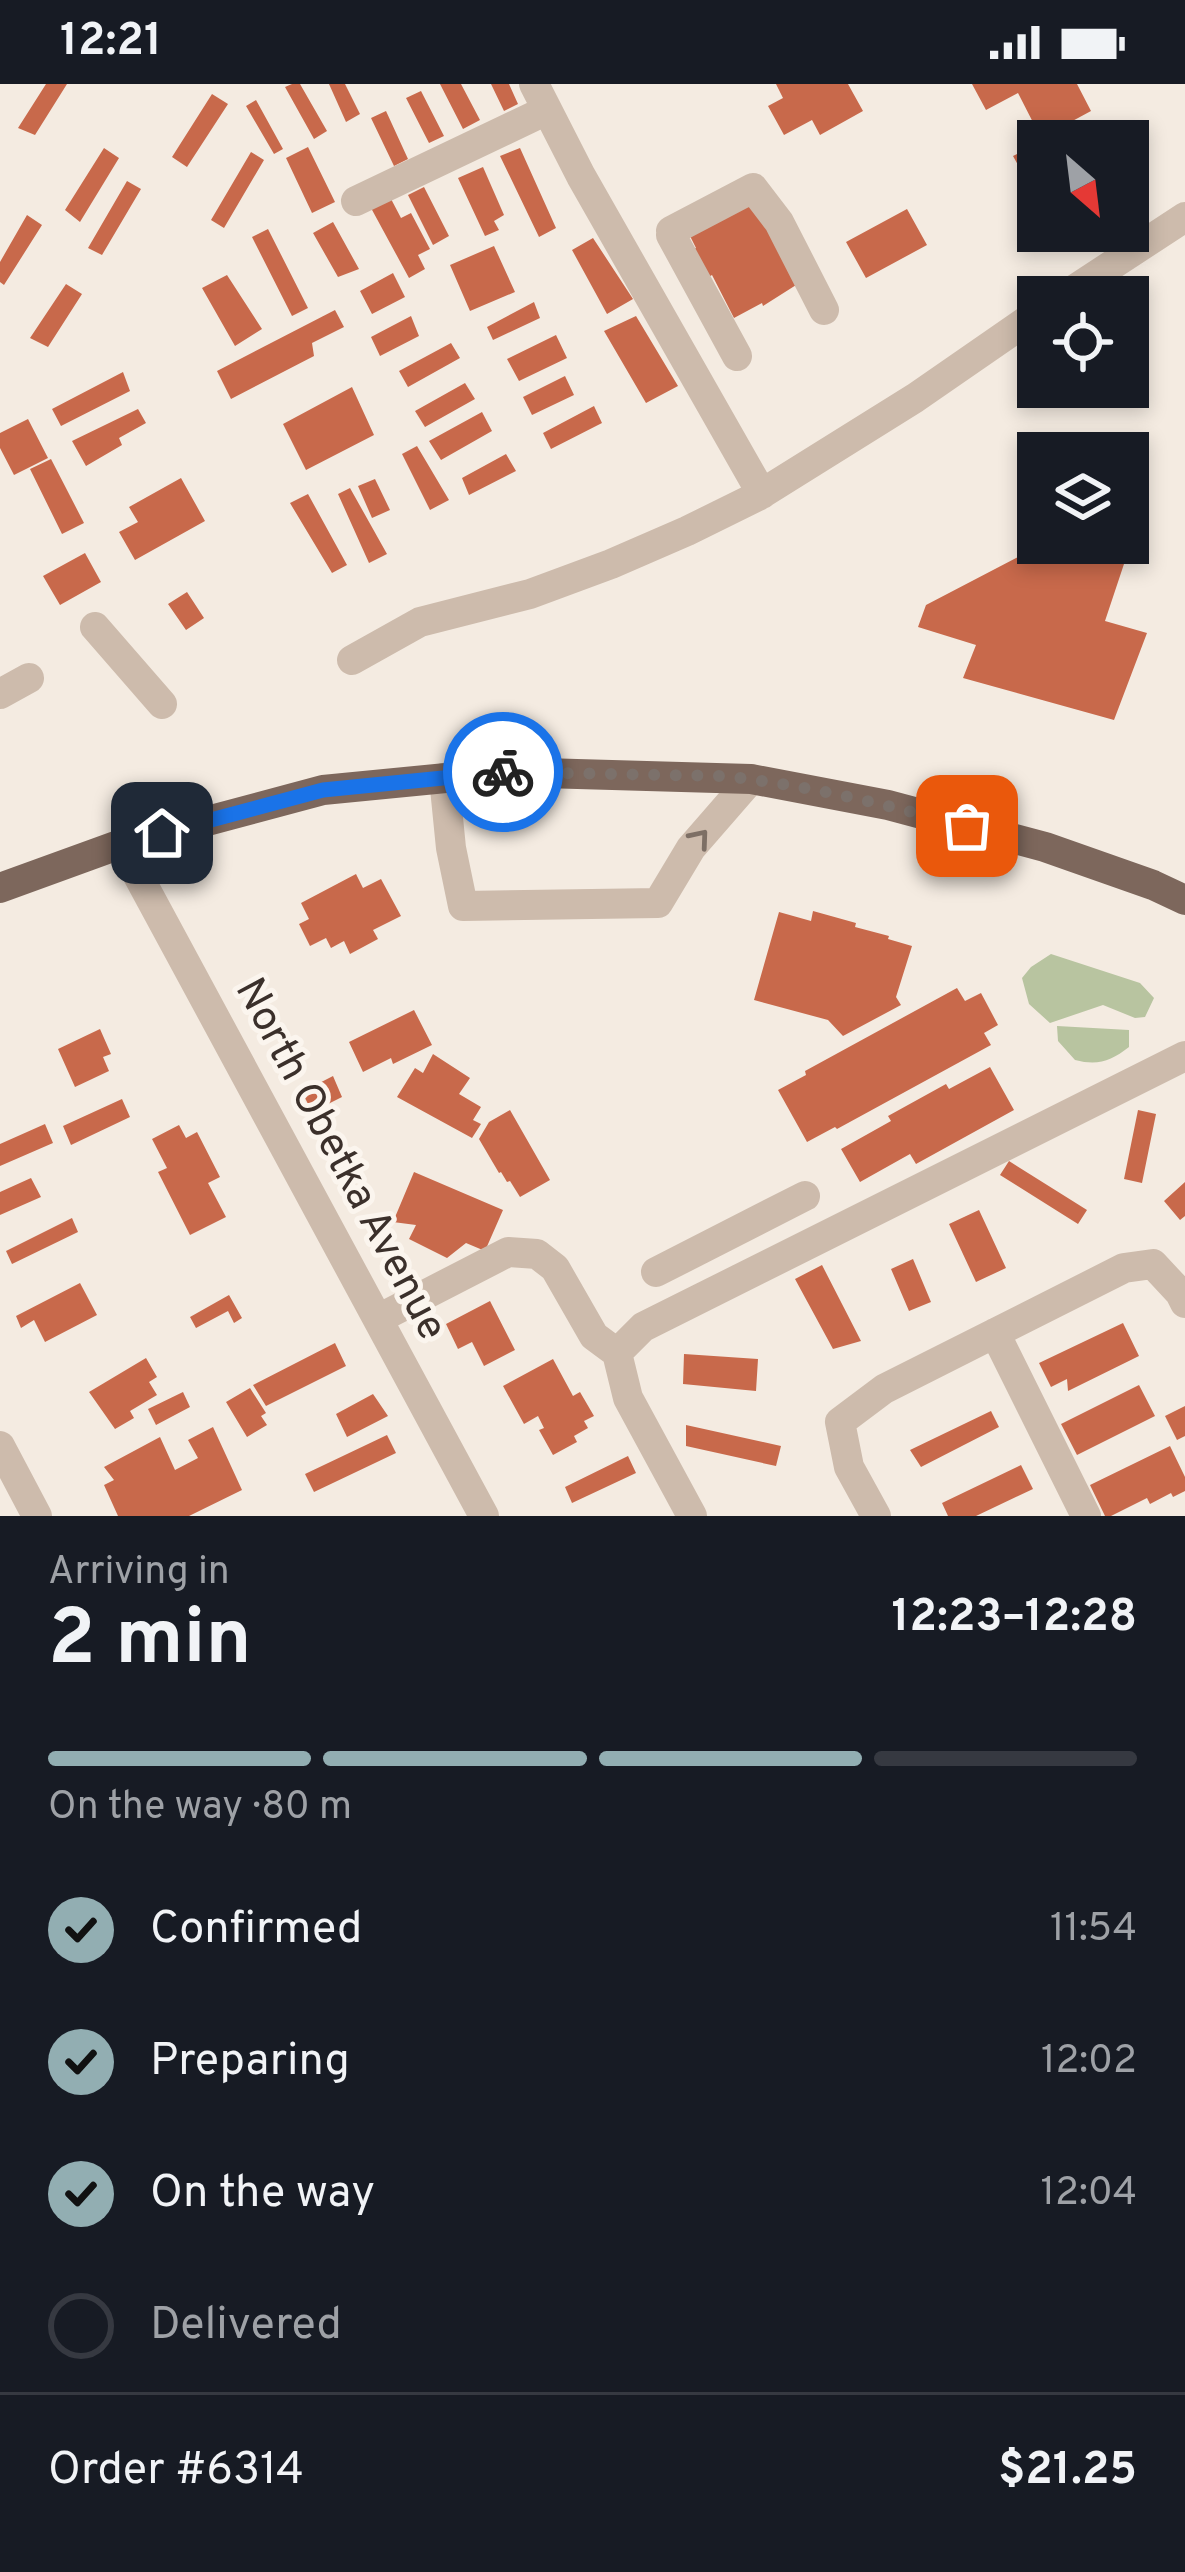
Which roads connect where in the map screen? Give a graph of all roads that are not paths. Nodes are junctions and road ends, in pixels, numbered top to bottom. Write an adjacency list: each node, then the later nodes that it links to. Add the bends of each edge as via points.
1 (540, 97): 2 (street); 8 (street)
2 (356, 201)
3 (1185, 217): 4 (street)
4 (1095, 276)
5 (824, 310): 7 (street, via 753,188 671,233)
6 (1017, 328): 8 (street)
7 (737, 356)
8 (762, 494): 10 (street, via 611,564 420,622)
9 (95, 627): 13 (street)
10 (352, 660)
11 (29, 678): 12 (street)
12 (0, 694)
13 (162, 704)
14 (444, 778): 15 (main road, via 507,772); 15 (street, one-way to 15, via 463,906 658,904 691,848); 16 (main road, via 323,790)
15 (751, 779): 18 (main road, via 1045,848)
16 (122, 844): 17 (main road); 23 (street, North Obetka Avenue)
17 (0, 888)
18 (1185, 900)
19 (1185, 1056): 25 (street, via 643,1327)
20 (805, 1196): 21 (street)
21 (656, 1272)
22 (1185, 1304): 24 (street, via 1153,1264 1124,1268)
23 (378, 1319): 25 (street, via 508,1252 537,1254 555,1268 594,1336); 29 (street, North Obetka Avenue)
24 (995, 1334): 31 (street, via 884,1389 840,1422 849,1467); 32 (street)
25 (617, 1353): 30 (street, via 628,1398)
26 (0, 1446): 27 (street)
27 (8, 1482): 28 (street)
28 (38, 1516)
29 (484, 1516)
30 (692, 1516)
31 (876, 1516)
32 (1086, 1516)

